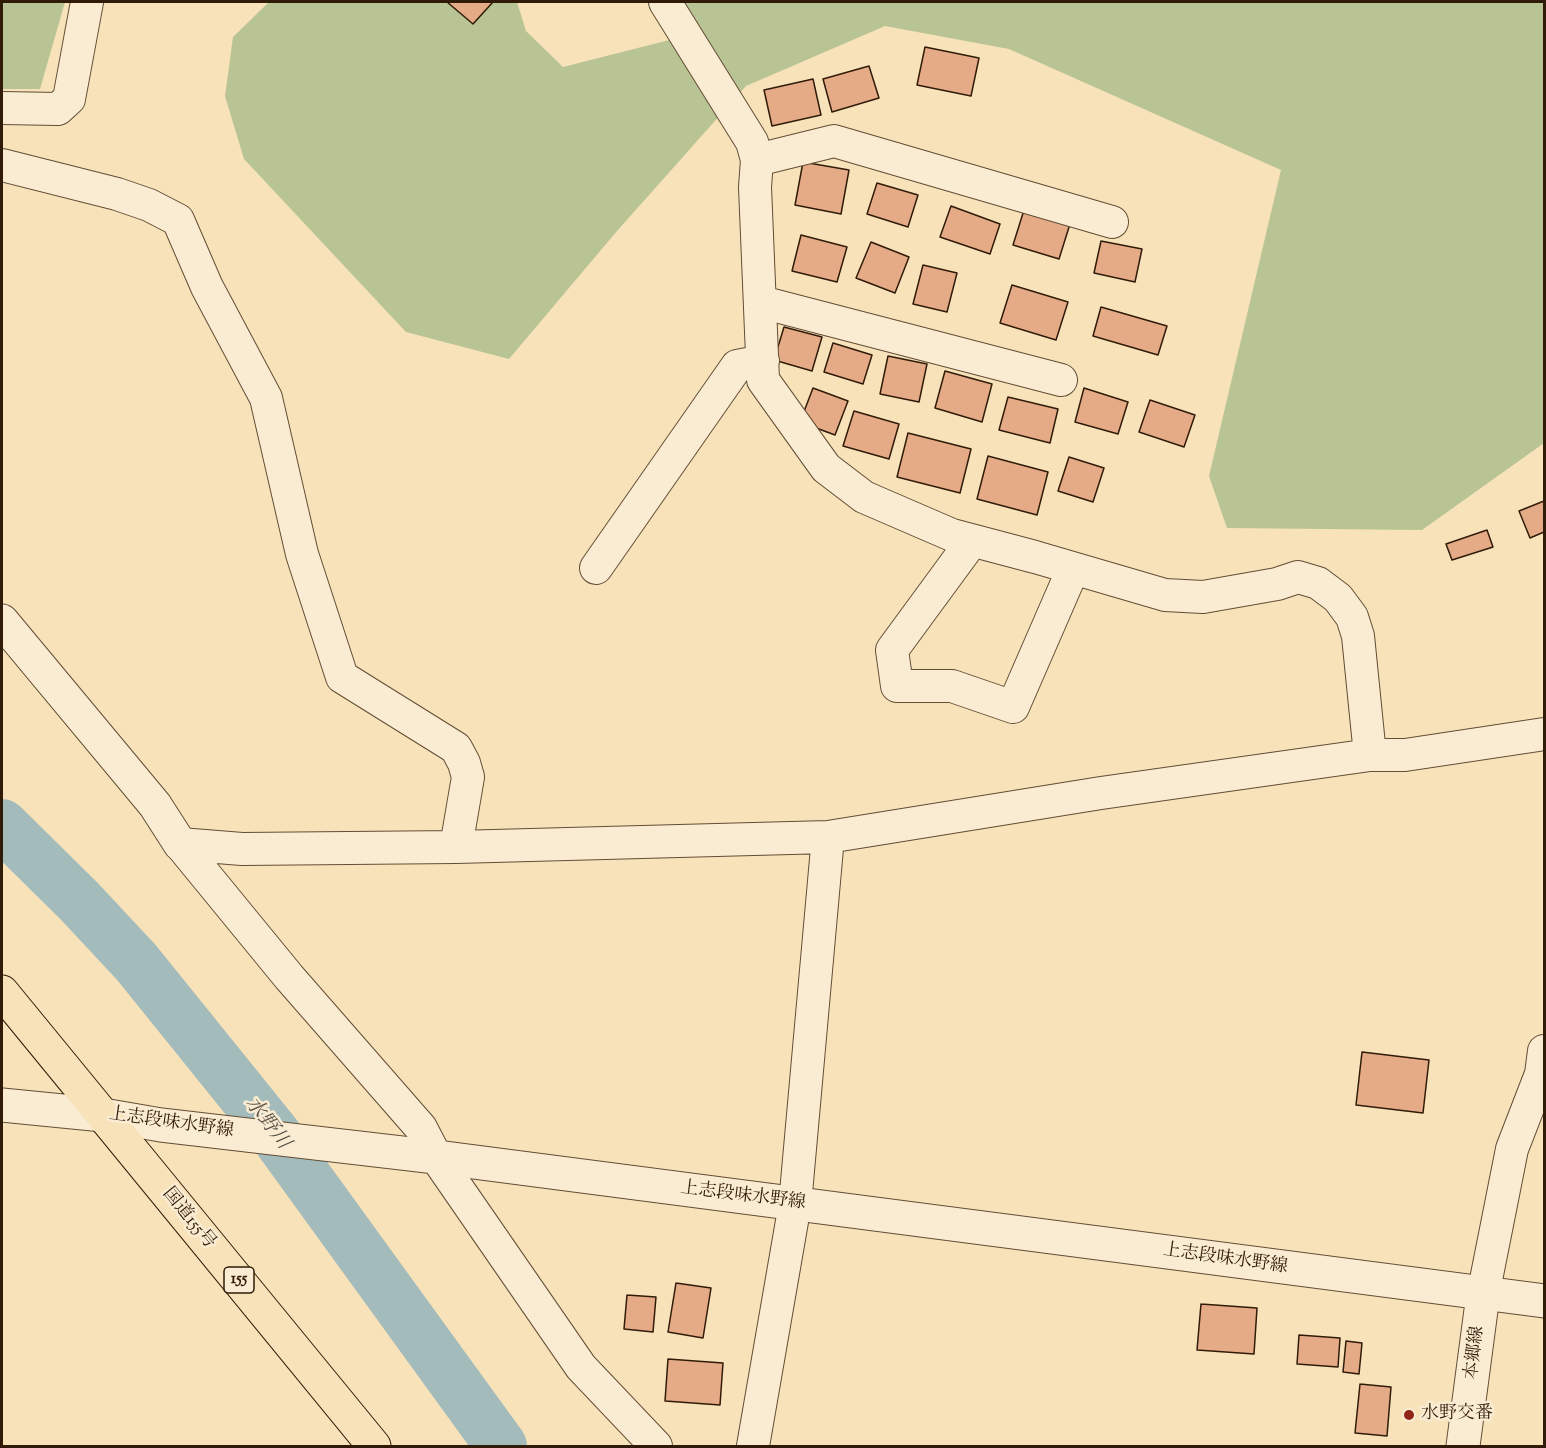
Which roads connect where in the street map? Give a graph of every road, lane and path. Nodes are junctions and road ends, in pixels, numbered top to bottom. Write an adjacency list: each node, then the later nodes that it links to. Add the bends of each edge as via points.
1 (87, 2): 3 (street, via 69,99 58,109)
2 (665, 2): 4 (street, via 752,142)
3 (2, 108)
4 (757, 160): 6 (street, via 834,141); 7 (street)
5 (2, 165): 18 (street, via 117,194 178,220 207,287 266,398 302,554 342,677 456,748 464,763 468,777)
6 (1112, 222)
7 (761, 302): 8 (street); 9 (street)
8 (763, 361): 10 (street, via 763,380 826,468 864,497); 11 (street, via 737,366)
9 (1061, 381)
10 (972, 541): 12 (street); 12 (street, via 892,650 897,686 952,686 1013,708)
11 (596, 568)
12 (1073, 569): 15 (street, via 1165,595 1203,597 1298,578 1318,583 1338,598 1352,617 1358,636)
13 (2, 621): 17 (street, via 155,805)
14 (1545, 734): 15 (street, via 1405,755)
15 (1370, 755): 16 (street)
16 (828, 837): 18 (street); 24 (street)
17 (180, 844): 18 (street, via 242,849); 23 (street, via 289,977 422,1128)
18 (456, 847)
19 (2, 992): 22 (highway, 国道155号 / 155)
20 (1545, 1051): 25 (street, via 1541,1074 1512,1149)
21 (2, 1105): 22 (street, 上志段味水野線)
22 (103, 1115): 23 (street, 上志段味水野線); 27 (highway, 国道155号 / 155)
23 (436, 1157): 24 (street, 上志段味水野線); 28 (street, via 581,1367)
24 (795, 1204): 25 (street, 上志段味水野線); 29 (street)
25 (1483, 1294): 26 (street, 上志段味水野線); 30 (street, 本郷線)
26 (1545, 1301)
27 (374, 1446)
28 (656, 1446)
29 (753, 1446)
30 (1463, 1446)

